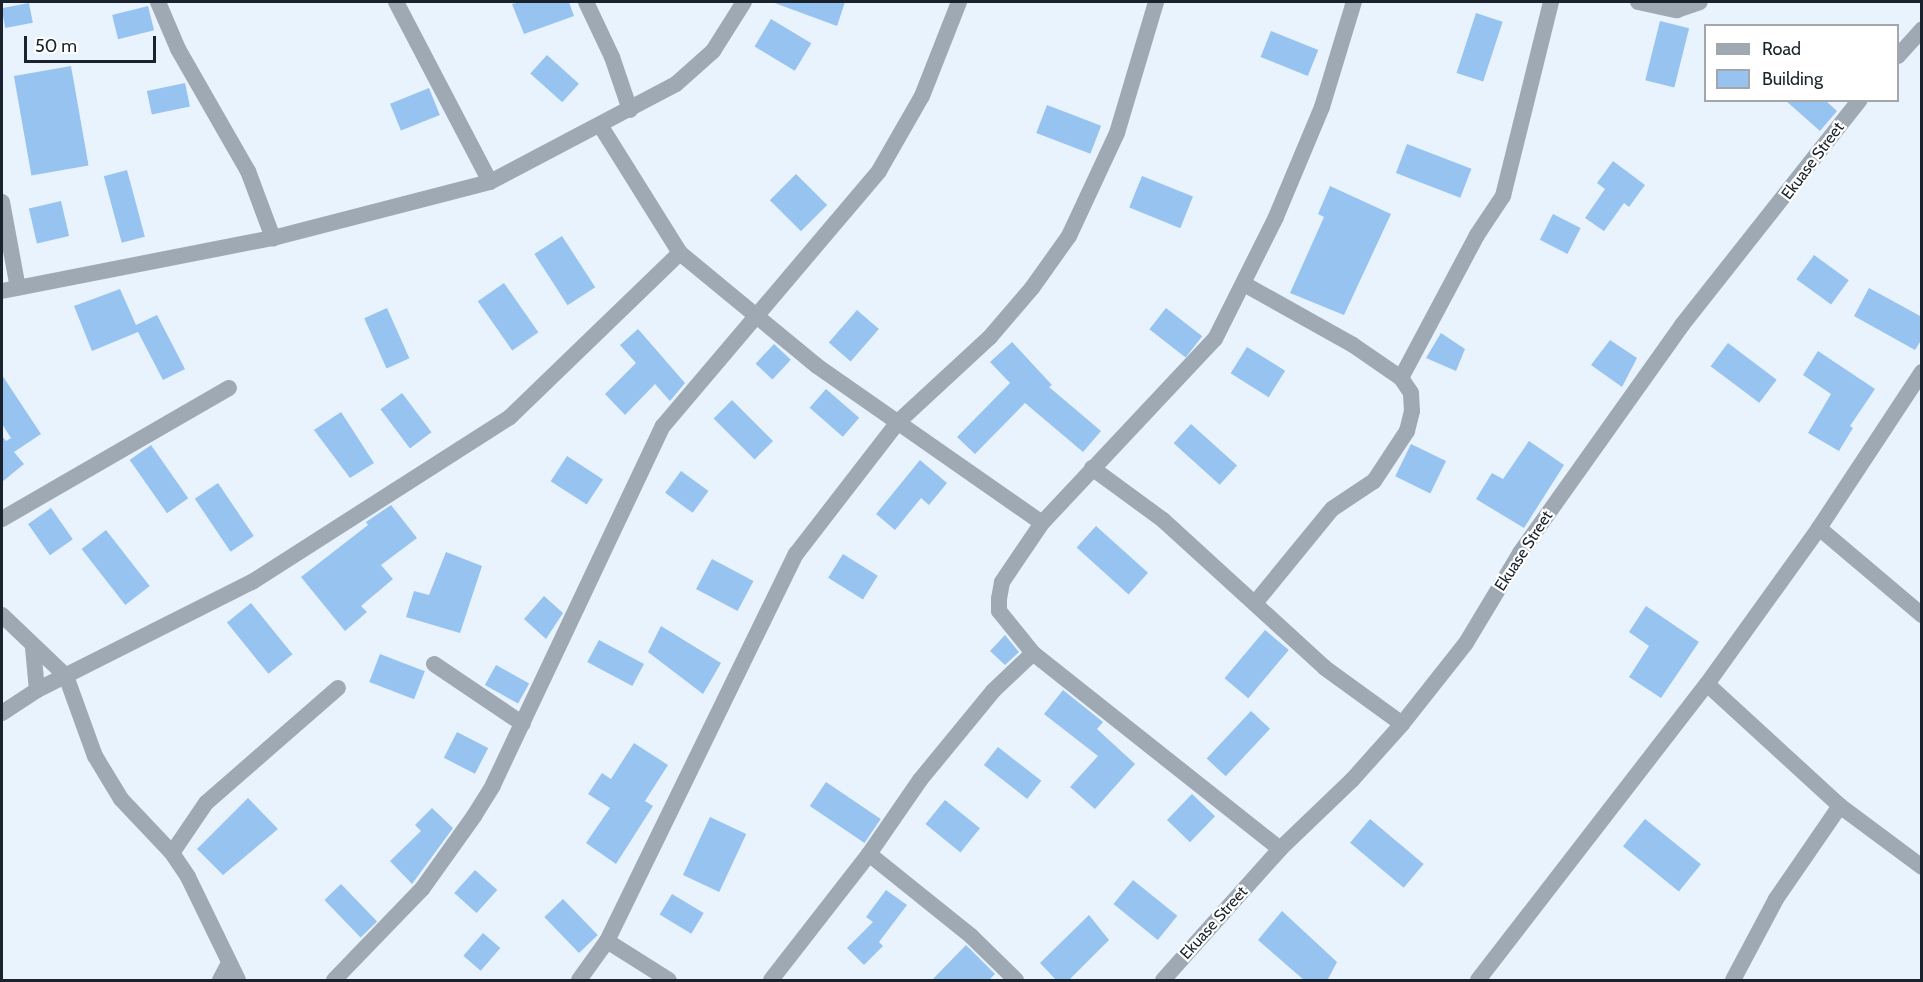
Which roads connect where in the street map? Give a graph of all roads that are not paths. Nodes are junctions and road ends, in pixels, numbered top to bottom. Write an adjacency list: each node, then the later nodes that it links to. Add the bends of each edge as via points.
1 (158, 2): 18 (street, via 178,49 248,171)
2 (396, 2): 16 (street)
3 (586, 2): 14 (street, via 612,57)
4 (744, 2): 14 (street, via 713,51 676,84)
5 (959, 2): 22 (street, via 922,96 879,171)
6 (1156, 2): 26 (street, via 1117,133 1070,236 990,337)
7 (1354, 2): 20 (street, via 1322,107)
8 (1551, 2): 24 (street, via 1503,196 1477,235)
9 (1638, 2): 10 (street, via 1677,10)
10 (1700, 2)
11 (1922, 29): 12 (street)
12 (1899, 55)
13 (1858, 102): 43 (street, Ekuase Street, via 1682,325 1520,553 1466,643)
14 (630, 110): 15 (street)
15 (600, 125): 16 (street); 19 (street)
16 (490, 182): 18 (street)
17 (2, 202): 21 (street)
18 (273, 238): 21 (street)
19 (680, 253): 22 (street); 37 (street, via 510,417 252,582)
20 (1244, 284): 24 (street, via 1353,345); 27 (street, via 1200,358 1147,407)
21 (10, 290)
22 (759, 315): 26 (street, via 818,366); 42 (street, via 663,426)
23 (1922, 372): 30 (street)
24 (1401, 378): 31 (street, via 1411,393 1407,431 1374,481 1332,510)
25 (229, 388): 28 (street)
26 (898, 422): 29 (street); 49 (street, via 796,554 712,718)
27 (1092, 468): 29 (street); 31 (street, via 1163,520)
28 (2, 519)
29 (1042, 523): 35 (street, via 1002,582 999,599 999,611)
30 (1819, 528): 33 (street); 38 (street)
31 (1256, 602): 43 (street, via 1325,668)
32 (2, 615): 34 (street)
33 (1922, 615)
34 (33, 648): 37 (street); 40 (street)
35 (1033, 653): 45 (street); 47 (street, via 993,692 920,780)
36 (434, 663): 42 (street)
37 (66, 676): 40 (street); 46 (street, via 95,756 121,799)
38 (1707, 684): 44 (street); 60 (street)
39 (338, 688): 46 (street, via 206,803)
40 (37, 690): 41 (street)
41 (2, 713)
42 (523, 724): 54 (street, via 493,785 423,889)
43 (1402, 724): 45 (street, Ekuase Street)
44 (1840, 806): 48 (street); 51 (street, via 1776,899)
45 (1280, 849): 59 (street, Ekuase Street)
46 (172, 853): 50 (street, via 210,918)
47 (869, 854): 57 (street); 58 (street, via 971,936)
48 (1922, 867)
49 (607, 941): 55 (street); 56 (street)
50 (229, 963): 52 (street); 53 (street)
51 (1736, 980)
52 (220, 981)
53 (238, 981)
54 (334, 981)
55 (579, 981)
56 (669, 981)
57 (771, 981)
58 (1016, 981)
59 (1163, 981)
60 (1478, 981)

